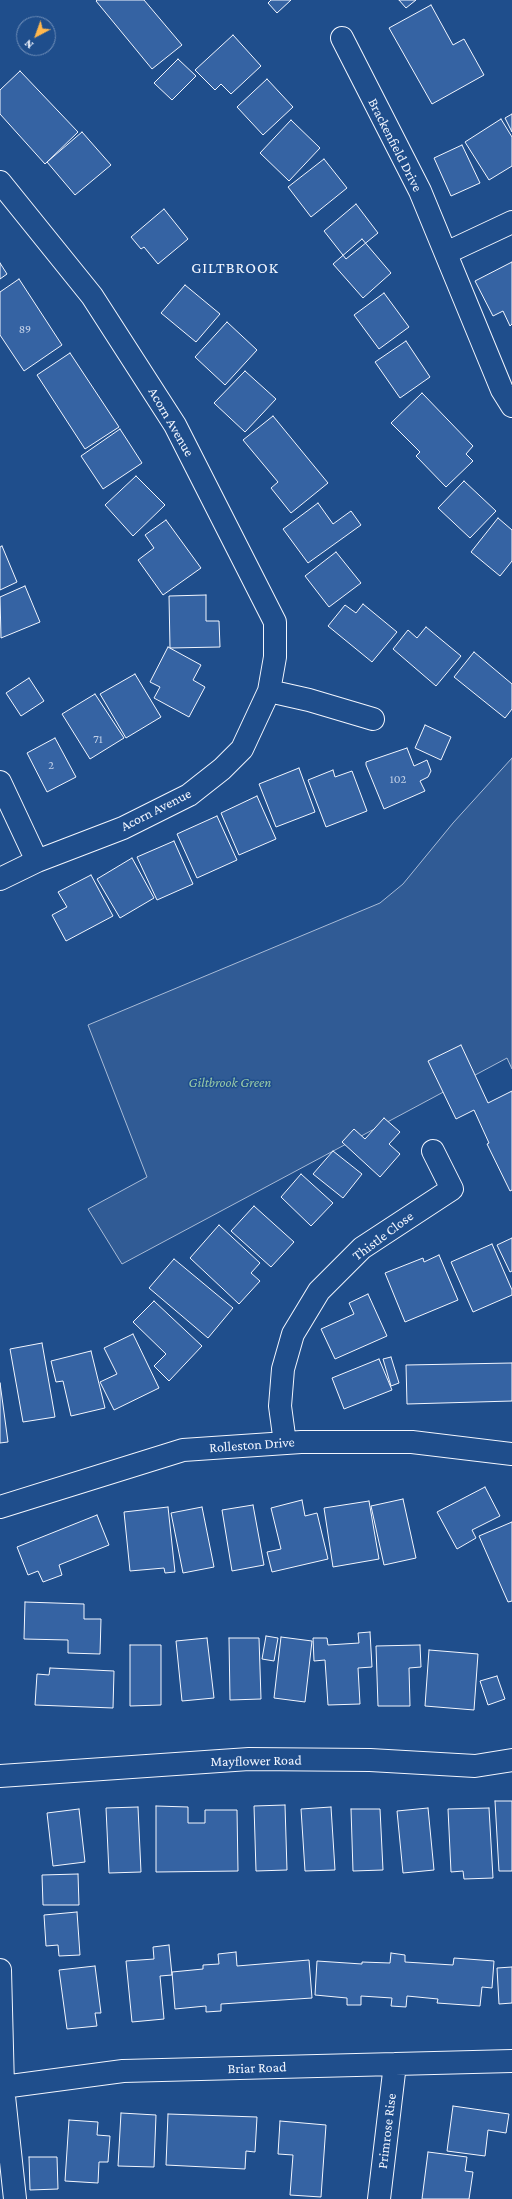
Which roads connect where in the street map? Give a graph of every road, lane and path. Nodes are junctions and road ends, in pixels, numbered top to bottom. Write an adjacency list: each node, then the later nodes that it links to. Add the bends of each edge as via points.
1 (342, 38): 4 (street, Brackenfield Drive, via 420,190)
2 (0, 182): 6 (street, Acorn Avenue, via 92,296 175,425 275,622 275,657)
3 (512, 222): 4 (street)
4 (446, 253): 5 (street, Brackenfield Drive, via 502,390)
5 (512, 406)
6 (269, 692): 7 (street, via 310,700); 9 (street, Acorn Avenue, via 242,749 189,795 123,828)
7 (373, 719)
8 (0, 782): 9 (street)
9 (37, 861): 10 (street, Acorn Avenue)
10 (0, 879)
11 (433, 1151): 12 (street, Thistle Close, via 452,1189 362,1248 319,1291 293,1334 283,1369 280,1406)
12 (285, 1443): 13 (street, Rolleston Drive, via 412,1442); 14 (street, Rolleston Drive, via 183,1450)
13 (512, 1454)
14 (0, 1507)
15 (512, 1760): 16 (street, Mayflower Road, via 475,1766 370,1760 249,1759)
16 (0, 1776)
17 (0, 1970): 18 (street)
18 (0, 1979): 21 (street)
19 (512, 2061): 20 (street, Briar Road)
20 (395, 2064): 21 (street, Briar Road, via 123,2071); 23 (street, Primrose Rise)
21 (3, 2087): 22 (street)
22 (15, 2199)
23 (379, 2199)

